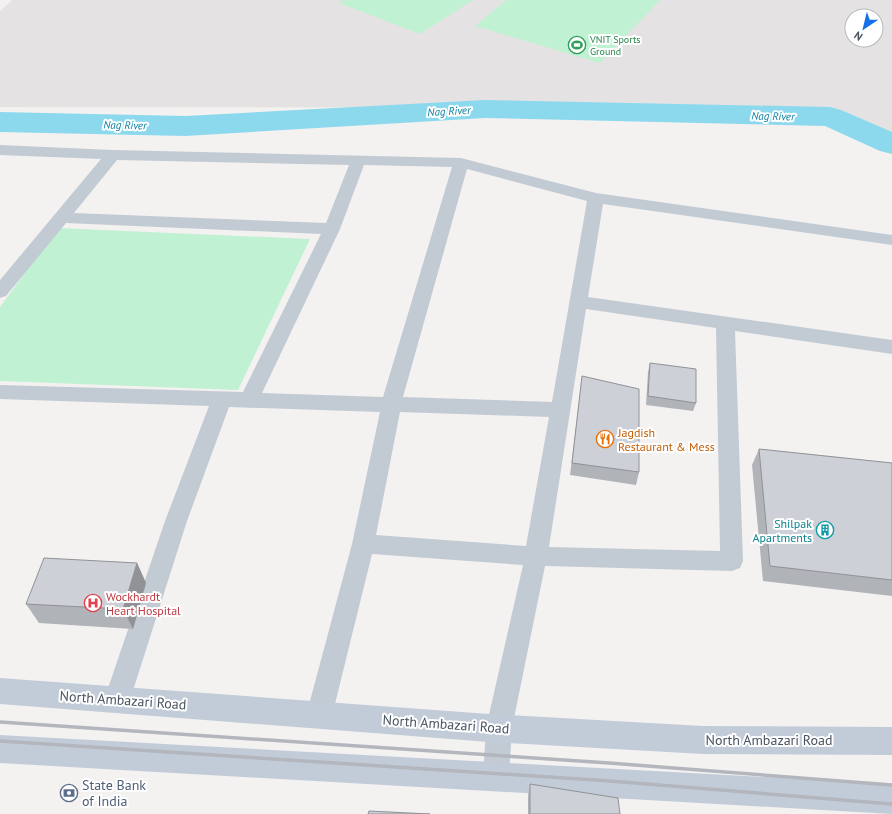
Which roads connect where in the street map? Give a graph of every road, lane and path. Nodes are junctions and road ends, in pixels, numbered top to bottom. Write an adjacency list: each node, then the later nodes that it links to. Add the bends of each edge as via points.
1 (0, 150): 2 (street)
2 (113, 155): 3 (street); 6 (street)
3 (358, 161): 4 (street); 7 (street)
4 (461, 163): 5 (street); 16 (street)
5 (596, 198): 8 (street); 10 (street)
6 (62, 218): 7 (street); 9 (street)
7 (332, 229): 15 (street)
8 (892, 240)
9 (0, 292)
10 (579, 302): 11 (street); 17 (street)
11 (725, 323): 12 (street); 19 (street, via 732,561)
12 (892, 347)
13 (0, 392): 14 (street)
14 (222, 399): 15 (street); 21 (street, via 176,521)
15 (249, 400): 16 (street)
16 (392, 405): 17 (street); 18 (street)
17 (560, 410): 19 (street)
18 (363, 544): 19 (street); 22 (street)
19 (536, 556): 23 (street)
20 (0, 691): 21 (main road, North Ambazari Road)
21 (117, 700): 22 (main road, North Ambazari Road)
22 (319, 716): 23 (main road, North Ambazari Road)
23 (499, 728): 24 (main road, North Ambazari Road, via 702,740); 26 (street)
24 (892, 741)
25 (0, 749): 26 (main road)
26 (496, 777): 27 (main road)
27 (892, 799)

